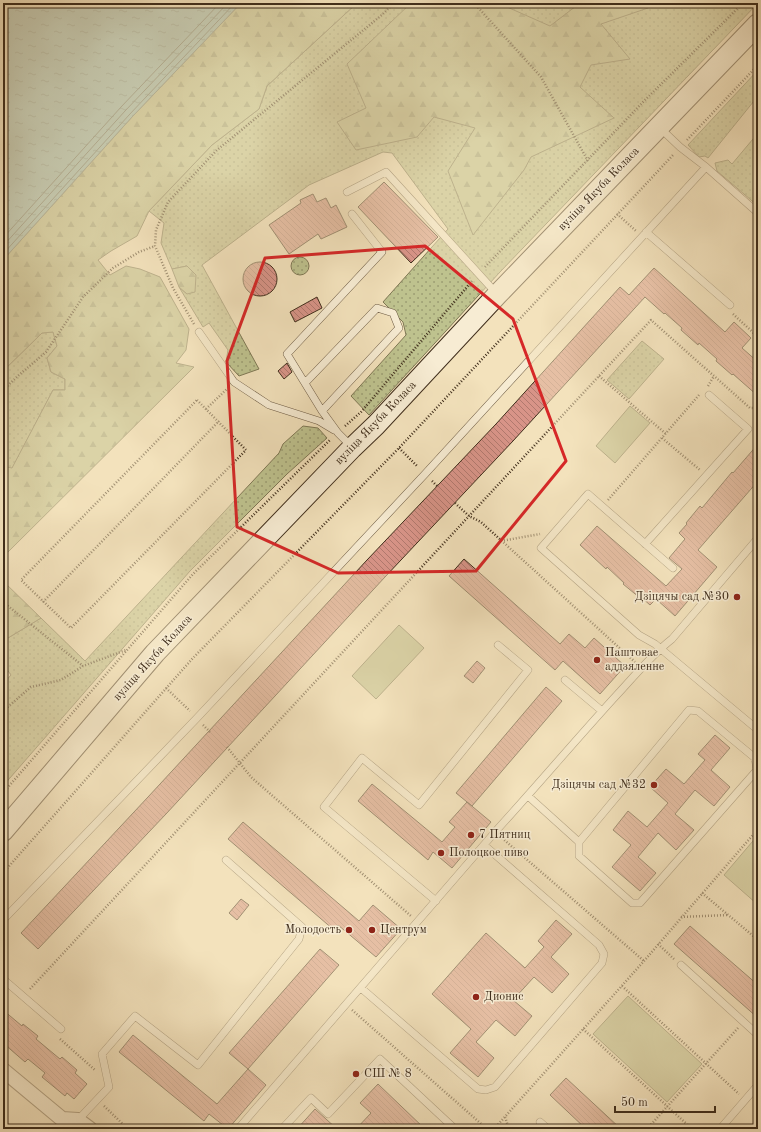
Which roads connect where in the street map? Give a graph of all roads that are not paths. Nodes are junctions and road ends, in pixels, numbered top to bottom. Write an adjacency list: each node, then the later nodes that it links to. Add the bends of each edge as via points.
1 (758, 24): 2 (street, вуліца Якуба Коласа)
2 (659, 127): 3 (lane); 8 (street, вуліца Якуба Коласа)
3 (706, 167): 5 (lane); 7 (lane)
4 (347, 192): 8 (lane, via 386,172)
5 (758, 213)
6 (352, 214): 11 (lane, via 382,252 287,354)
7 (644, 234): 9 (lane); 30 (lane, via 425,474 197,718)
8 (497, 294): 15 (street, вуліца Якуба Коласа, via 376,426)
9 (730, 305)
10 (199, 332): 14 (lane, via 234,382 269,405 319,421)
11 (304, 382): 13 (lane); 13 (lane, via 377,308 393,313 399,328)
12 (709, 395): 17 (lane, via 748,429)
13 (322, 411): 14 (lane)
14 (338, 432): 15 (lane)
15 (352, 448): 25 (street, вуліца Якуба Коласа, via 155,653)
16 (758, 538): 20 (lane, via 672,639)
17 (645, 544): 18 (lane); 20 (lane, via 588,494 541,548 639,635)
18 (673, 568)
19 (498, 645): 29 (lane, via 528,670 419,805 362,758 324,807)
20 (660, 648): 22 (lane); 23 (lane)
21 (565, 680): 22 (lane)
22 (602, 711): 24 (lane)
23 (758, 730)
24 (528, 796): 26 (lane); 27 (lane)
25 (3, 831)
26 (579, 842): 26 (lane, via 579,856 632,903 640,903 757,770 755,758 698,711 689,710)
27 (484, 845): 29 (lane); 33 (lane, via 599,945 604,954 602,963 495,1087 486,1090 478,1089)
28 (226, 860): 38 (lane, via 302,927 299,940 198,1065 135,1016 102,1054 109,1087)
29 (436, 901): 33 (lane)
30 (3, 920)
31 (680, 965): 35 (lane)
32 (3, 979): 34 (lane)
33 (361, 988): 41 (lane)
34 (61, 1029)
35 (758, 1035)
36 (3, 1071): 38 (street, via 62,1119)
37 (758, 1085): 45 (lane)
38 (78, 1120): 40 (street)
39 (540, 1122): 44 (lane)
40 (90, 1129)
41 (238, 1129)
42 (282, 1129): 43 (lane, via 311,1098 328,1114 380,1059)
43 (454, 1129)
44 (548, 1129)
45 (720, 1129)

